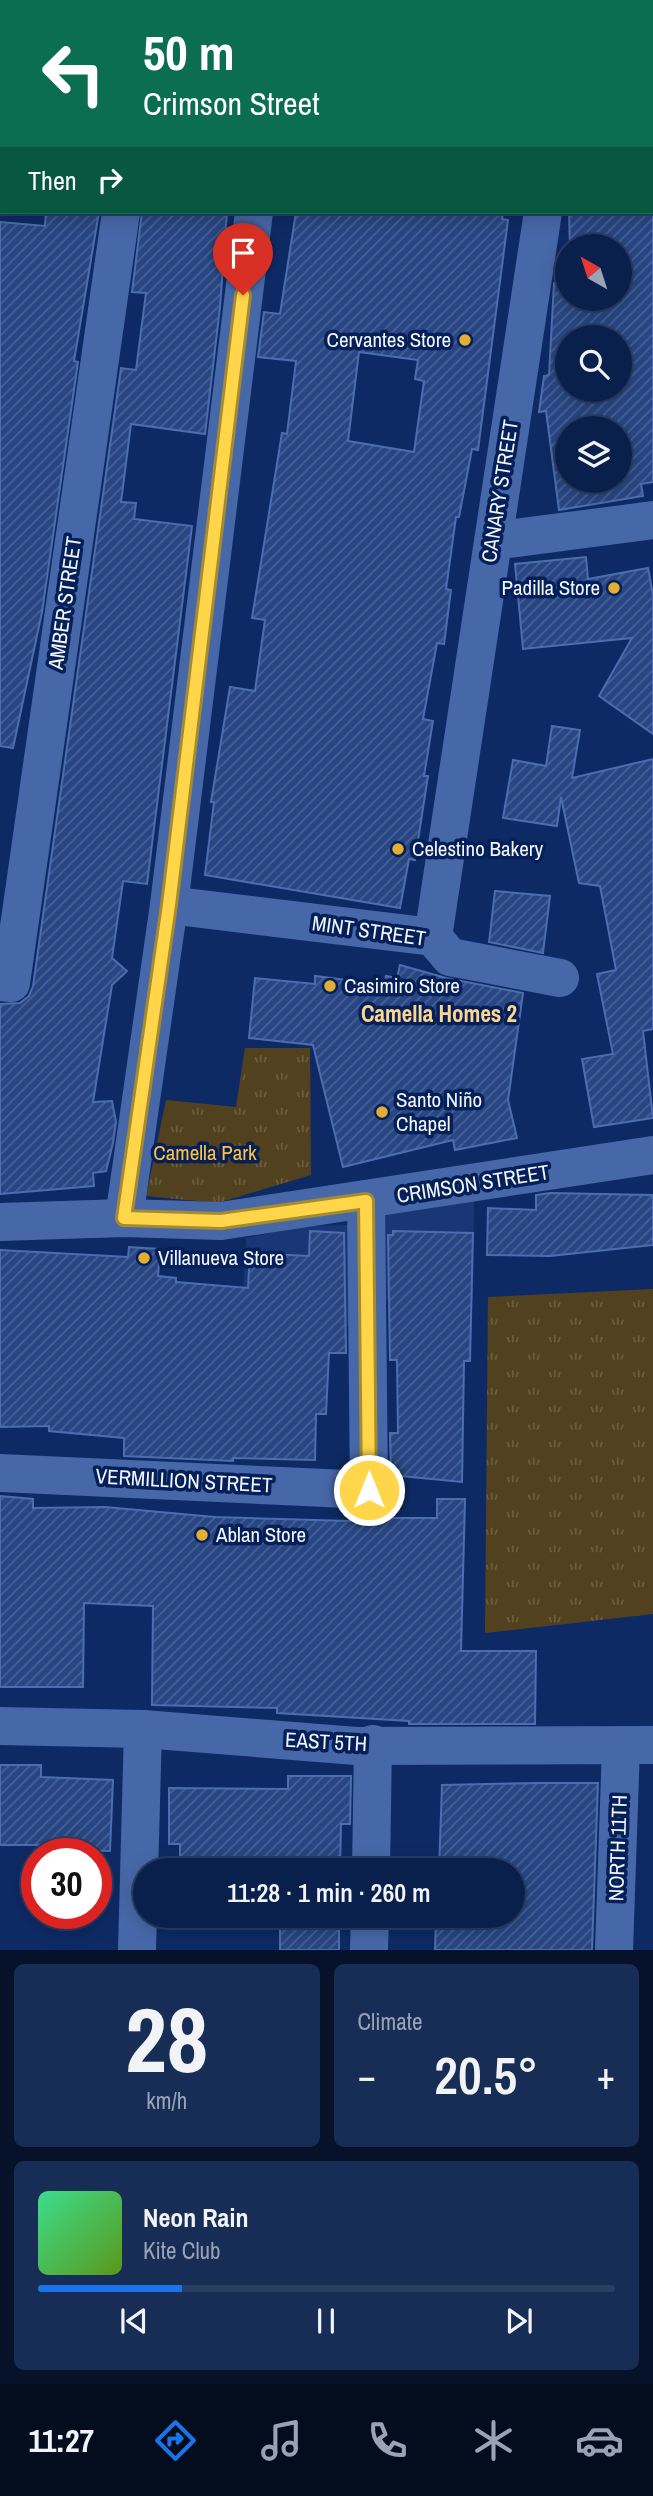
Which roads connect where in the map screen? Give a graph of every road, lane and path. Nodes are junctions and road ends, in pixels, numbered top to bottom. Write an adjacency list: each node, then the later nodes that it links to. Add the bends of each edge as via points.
1 (121, 214): 9 (street, AMBER STREET, via 11,983)
2 (254, 214): 6 (street)
3 (543, 214): 5 (street, CANARY STREET)
4 (653, 520): 5 (street)
5 (493, 541): 7 (street, CANARY STREET)
6 (169, 905): 7 (street, MINT STREET); 12 (street)
7 (433, 937): 8 (street, MINT STREET, via 450,957)
8 (560, 978)
9 (0, 982)
10 (653, 1155): 11 (street, CRIMSON STREET)
11 (366, 1201): 12 (street, CRIMSON STREET, via 221,1221); 14 (street, VERMILLION STREET, via 369,1490)
12 (124, 1218): 13 (street, CRIMSON STREET)
13 (0, 1222)
14 (0, 1473)
15 (0, 1727): 16 (street, EAST 5TH)
16 (142, 1729): 17 (street, EAST 5TH); 21 (street)
17 (373, 1744): 18 (street, EAST 5TH); 19 (street)
18 (637, 1746): 23 (street, NORTH 11TH)
19 (371, 1858)
20 (370, 1928): 22 (street)
21 (137, 1950)
22 (369, 1950)
23 (614, 1950)

